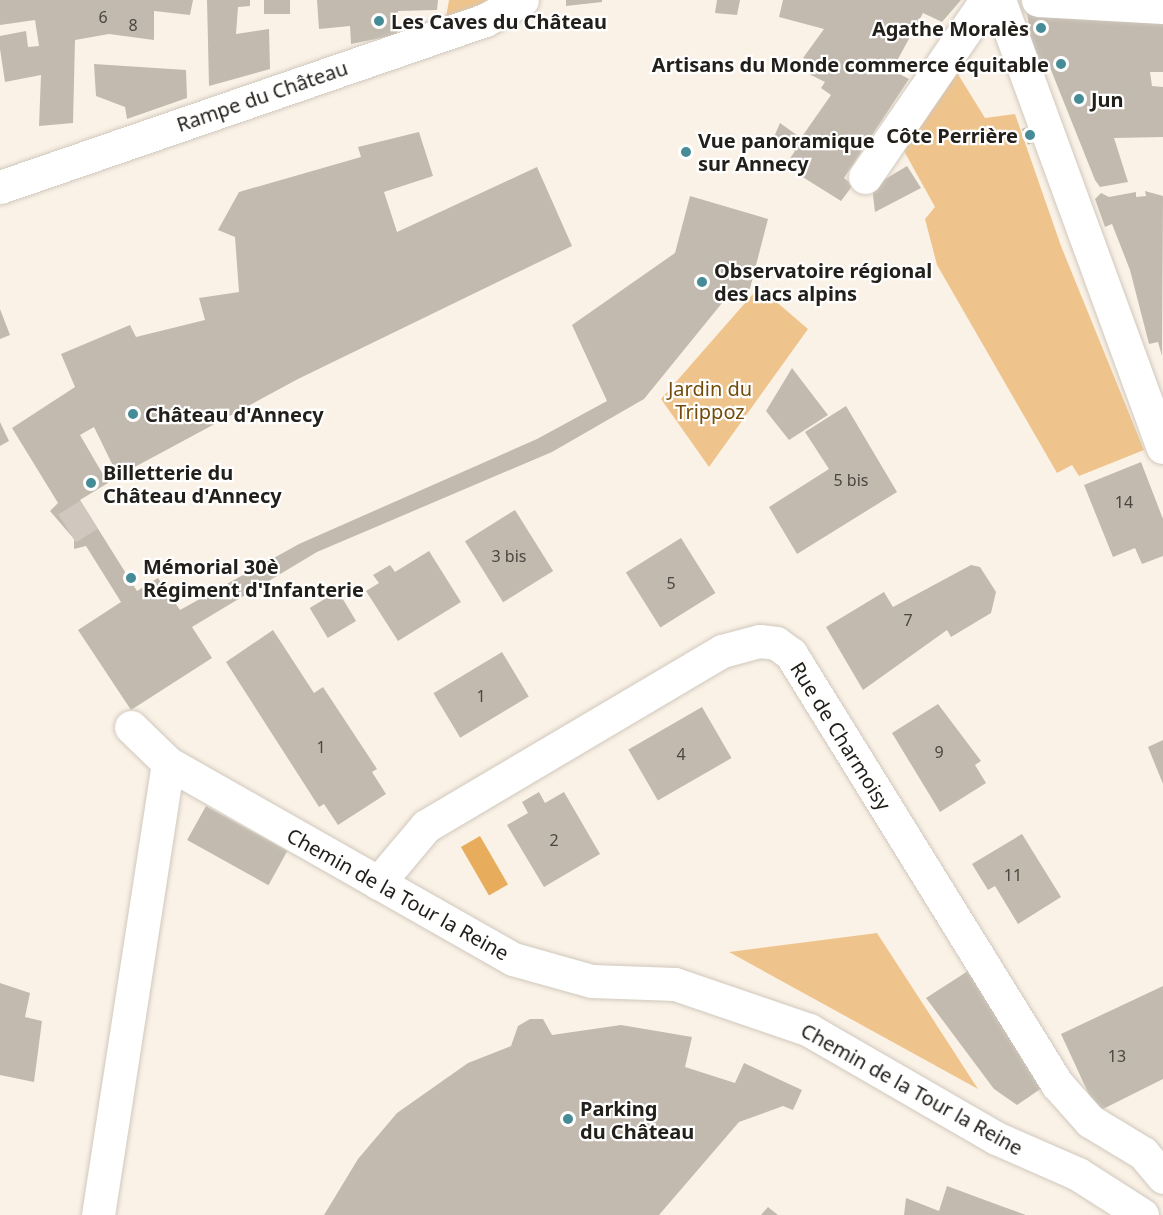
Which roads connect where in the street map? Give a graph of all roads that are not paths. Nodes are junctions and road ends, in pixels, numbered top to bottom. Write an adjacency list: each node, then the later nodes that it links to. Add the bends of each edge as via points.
1 (522, 0): 7 (street, Rampe du Château, via 484,20)
2 (986, 0): 6 (street)
3 (999, 0): 8 (street)
4 (1038, 0): 5 (street)
5 (1163, 7)
6 (865, 177)
7 (0, 187)
8 (1163, 447)
9 (131, 727): 10 (street, Chemin de la Tour la Reine)
10 (168, 763): 11 (street, Chemin de la Tour la Reine); 14 (street)
11 (378, 883): 12 (street, Rue de Charmoisy, via 426,826 723,651 760,640 776,643 790,654 1057,1084 1090,1121 1143,1153); 15 (street, Chemin de la Tour la Reine, via 513,959 592,981 675,984 809,1030 996,1138 1078,1174)
12 (1163, 1176)
13 (1163, 1192): 16 (street)
14 (98, 1215)
15 (1142, 1215)
16 (1147, 1215)

